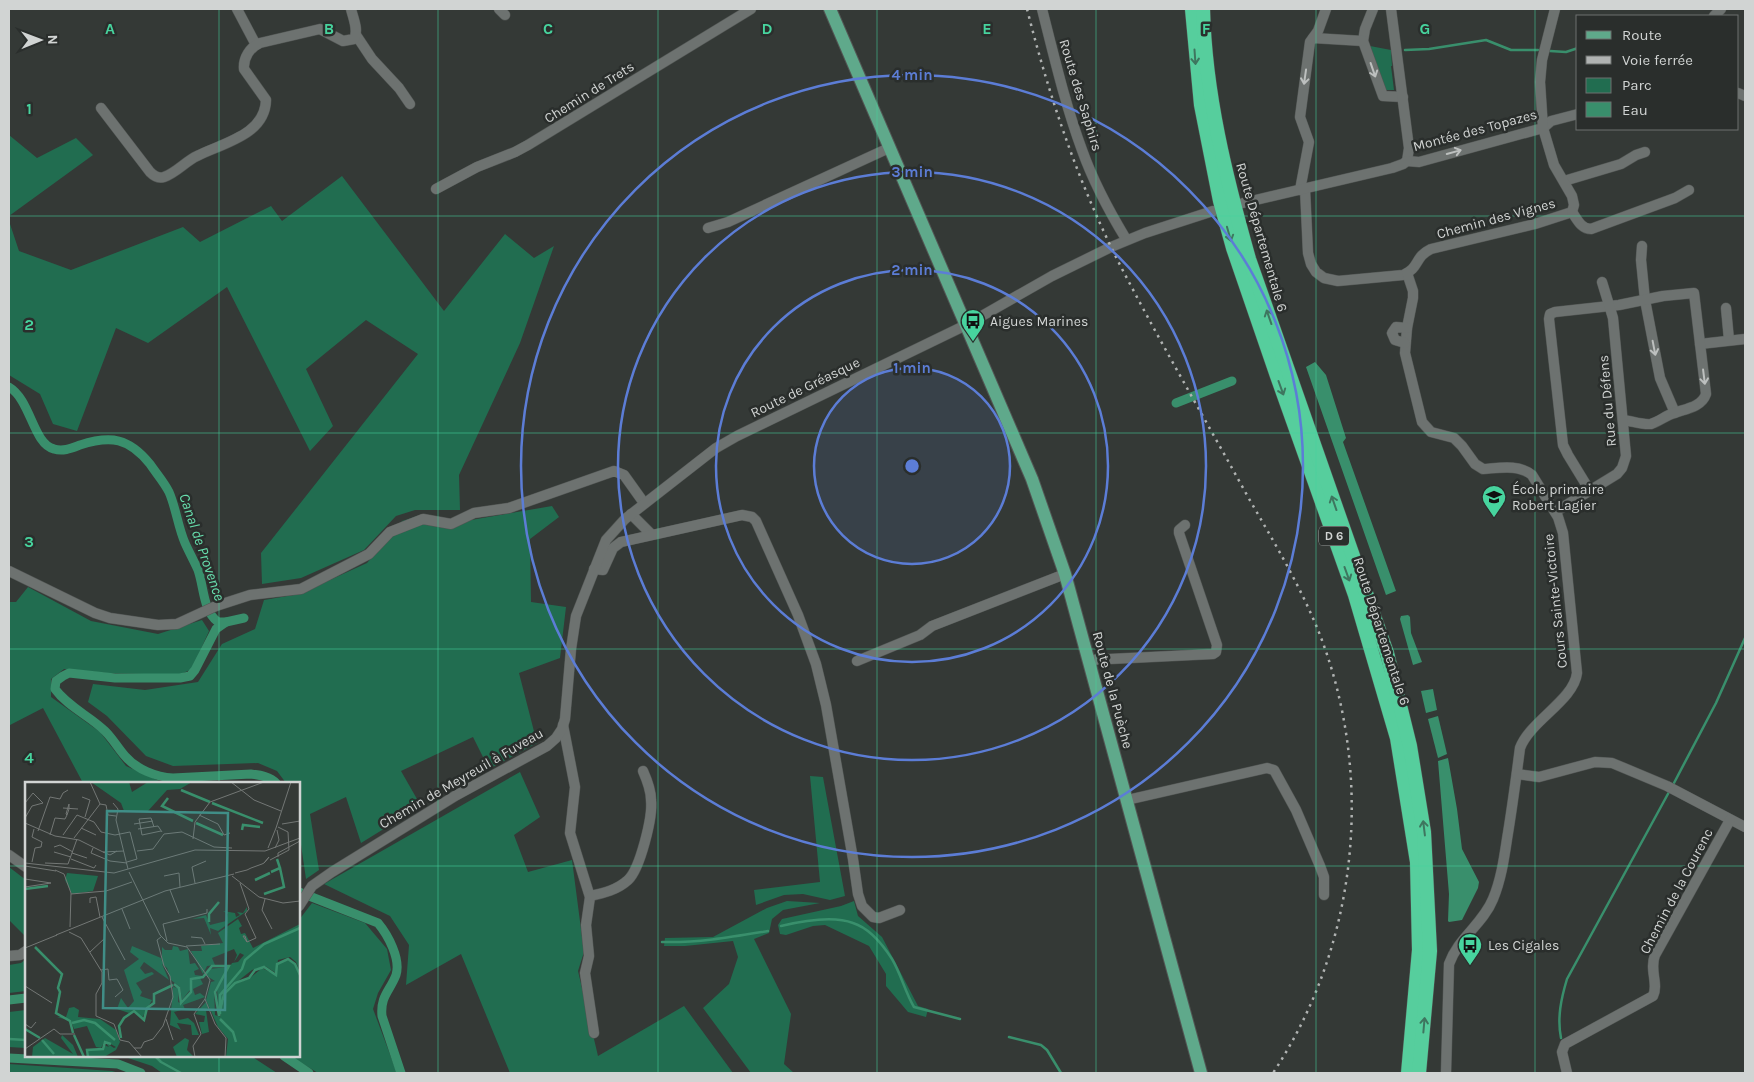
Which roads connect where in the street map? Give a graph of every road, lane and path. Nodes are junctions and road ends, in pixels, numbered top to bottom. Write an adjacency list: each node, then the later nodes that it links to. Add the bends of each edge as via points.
1 (237, 9): 14 (street)
2 (351, 9): 12 (street)
3 (751, 9): 24 (street, Chemin de Trets, via 528,145)
4 (830, 9): 20 (main road, Route de la Puèche)
5 (1042, 9): 31 (street, Route des Saphirs, via 1082,151)
6 (1326, 9): 11 (street)
7 (1373, 9): 13 (street)
8 (1391, 9): 15 (street)
9 (1555, 9): 19 (street, Chemin des Vignes, via 1542,60)
10 (1201, 11): 72 (highway, Route Départementale 6 / D 6, one-way to 72, via 1201,105 1220,201 1233,248 1355,595 1397,738 1417,862 1419,950); 73 (highway, Route Départementale 6 / D 6, one-way to 10, via 1430,951 1424,832 1410,746 1386,654 1249,259 1218,133)
11 (1315, 34): 13 (street); 25 (street, one-way to 25, via 1310,42 1300,117 1309,142)
12 (356, 35): 14 (street, via 354,39 343,41 320,29); 16 (street)
13 (1363, 41): 15 (street, one-way to 15, via 1383,96)
14 (256, 45): 17 (street, via 243,63 246,74 266,100 260,120 244,134 195,156 165,177 159,178 150,172)
15 (1403, 97): 22 (street, via 1409,148)
16 (410, 104)
17 (101, 108)
18 (1576, 115): 19 (street, Montée des Topazes, via 1551,121)
19 (1543, 128): 22 (street, Montée des Topazes, one-way to 19, via 1419,162); 23 (street, Chemin des Vignes, via 1554,165)
20 (889, 148): 30 (street, via 728,222); 38 (main road, Route de la Puèche)
21 (1645, 152): 23 (street, via 1624,163)
22 (1407, 161): 25 (street, Montée des Topazes, via 1392,168)
23 (1564, 181): 29 (street, Chemin des Vignes, via 1572,196)
24 (436, 189)
25 (1303, 189): 27 (street, Montée des Topazes); 33 (street, via 1308,253 1311,264 1320,275 1338,281)
26 (1689, 190): 29 (street, via 1591,229 1582,226)
27 (1243, 203)
28 (1213, 211): 31 (street, Route de Gréasque)
29 (1572, 212): 33 (street, Chemin des Vignes, via 1431,249 1422,254 1415,267)
30 (708, 228)
31 (1126, 239): 38 (street, Route de Gréasque)
32 (1642, 246): 35 (street)
33 (1407, 273): 47 (street, Cours Sainte-Victoire, via 1413,291 1407,328 1407,360 1422,422 1437,434 1454,438 1472,461 1483,469 1520,468 1528,472)
34 (1602, 282): 36 (street, Rue du Défens)
35 (1645, 300): 36 (street); 41 (street, via 1694,294); 42 (street, one-way to 42, via 1660,378)
36 (1609, 306): 43 (street, Rue du Défens, via 1613,318); 45 (street, via 1555,312 1550,316 1564,445)
37 (1726, 308): 40 (street)
38 (966, 325): 44 (street, Route de Gréasque); 53 (main road, Route de la Puèche, via 1032,480)
39 (1745, 338): 40 (street)
40 (1729, 340): 41 (street)
41 (1700, 344): 42 (street, one-way to 42, via 1706,394 1697,404)
42 (1675, 413): 43 (street, via 1652,423)
43 (1623, 420): 45 (street, Rue du Défens, via 1626,456 1622,468)
44 (737, 436): 46 (street, Chemin de Meyreuil à Fuveau, via 716,448)
45 (1590, 491): 47 (street, Rue du Défens)
46 (644, 503): 48 (street, Chemin de Meyreuil à Fuveau); 52 (street, via 624,475 614,471 509,508 474,513 451,524 422,519 390,532 369,554 301,590 250,595 177,624 158,626 110,618)
47 (1555, 512): 58 (street, Cours Sainte-Victoire, via 1564,532 1576,677 1573,686 1522,742)
48 (631, 514): 50 (street); 51 (street, Chemin de Meyreuil à Fuveau, via 606,540)
49 (1185, 525): 55 (street, via 1179,533 1217,645 1216,652)
50 (651, 534): 51 (street, via 618,543 603,570); 67 (street, via 742,515 756,521 798,614 816,664 862,906 879,918)
51 (594, 569): 56 (street, Chemin de Meyreuil à Fuveau, via 576,616)
52 (9, 571)
53 (1065, 574): 54 (street, via 932,626 920,635); 55 (main road, Route de la Puèche)
54 (857, 660)
55 (1089, 660): 59 (main road, Route de la Puèche)
56 (563, 725): 65 (street, via 575,787 570,833); 66 (street, Chemin de Meyreuil à Fuveau, via 547,746 381,841 312,886)
57 (643, 770): 65 (street, via 651,808 638,867 622,885)
58 (1517, 774): 60 (street, via 1539,777 1595,762 1612,763 1667,786); 74 (street, Cours Sainte-Victoire, via 1503,861 1493,899 1455,949 1449,964)
59 (1127, 800): 64 (street, via 1267,768 1274,770 1296,810 1320,866); 71 (main road, Route de la Puèche)
60 (1730, 820): 61 (street); 75 (street, Chemin de la Courenc, via 1655,954 1653,996 1566,1044 1562,1052)
61 (1745, 827)
62 (9, 855): 63 (street)
63 (25, 866)
64 (1324, 895)
65 (590, 896): 70 (street, via 586,925 589,956 585,973)
66 (301, 903)
67 (900, 910)
68 (25, 952): 69 (street)
69 (9, 956)
70 (594, 1033)
71 (1201, 1073)
72 (1408, 1073)
73 (1420, 1073)
74 (1446, 1073)
75 (1567, 1073)

